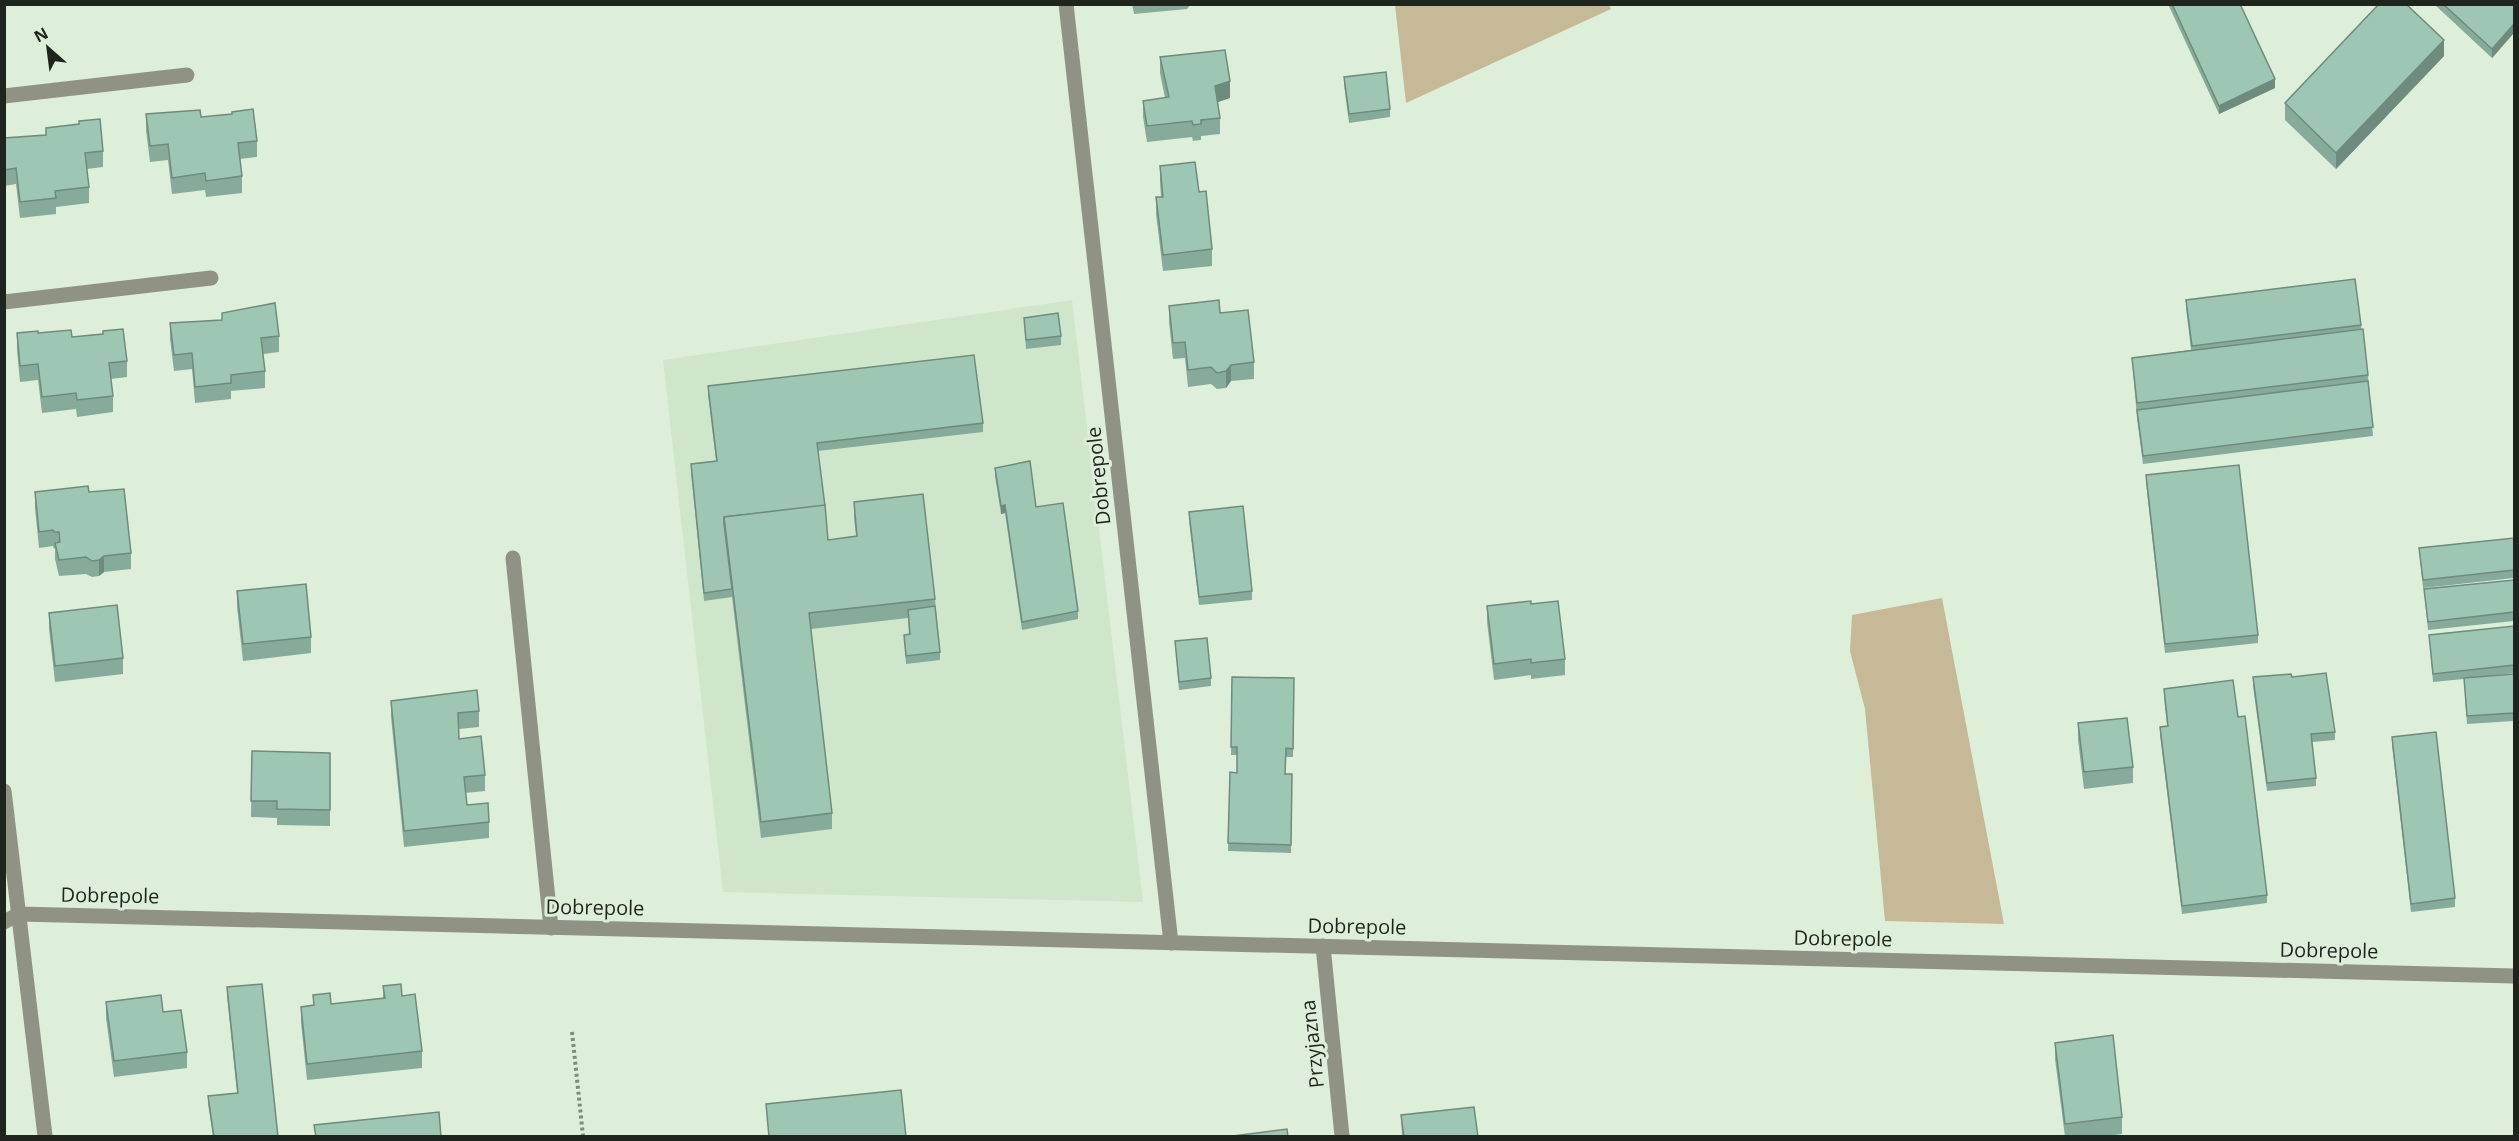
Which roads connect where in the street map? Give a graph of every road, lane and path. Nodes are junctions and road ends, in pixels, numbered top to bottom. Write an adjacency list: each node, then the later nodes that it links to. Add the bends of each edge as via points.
1 (1066, 4): 11 (street, Dobrepole)
2 (187, 75): 3 (street)
3 (4, 96)
4 (211, 278): 5 (street)
5 (4, 302)
6 (513, 558): 10 (street)
7 (4, 792): 8 (street)
8 (19, 914): 9 (street); 10 (street, Dobrepole); 15 (street)
9 (4, 922)
10 (551, 928): 11 (street, Dobrepole)
11 (1171, 943): 12 (street, Dobrepole)
12 (1323, 946): 13 (street, Dobrepole); 17 (street, Przyjazna)
13 (2514, 976)
14 (572, 1032): 16 (path)
15 (45, 1137)
16 (583, 1137)
17 (1342, 1137)

